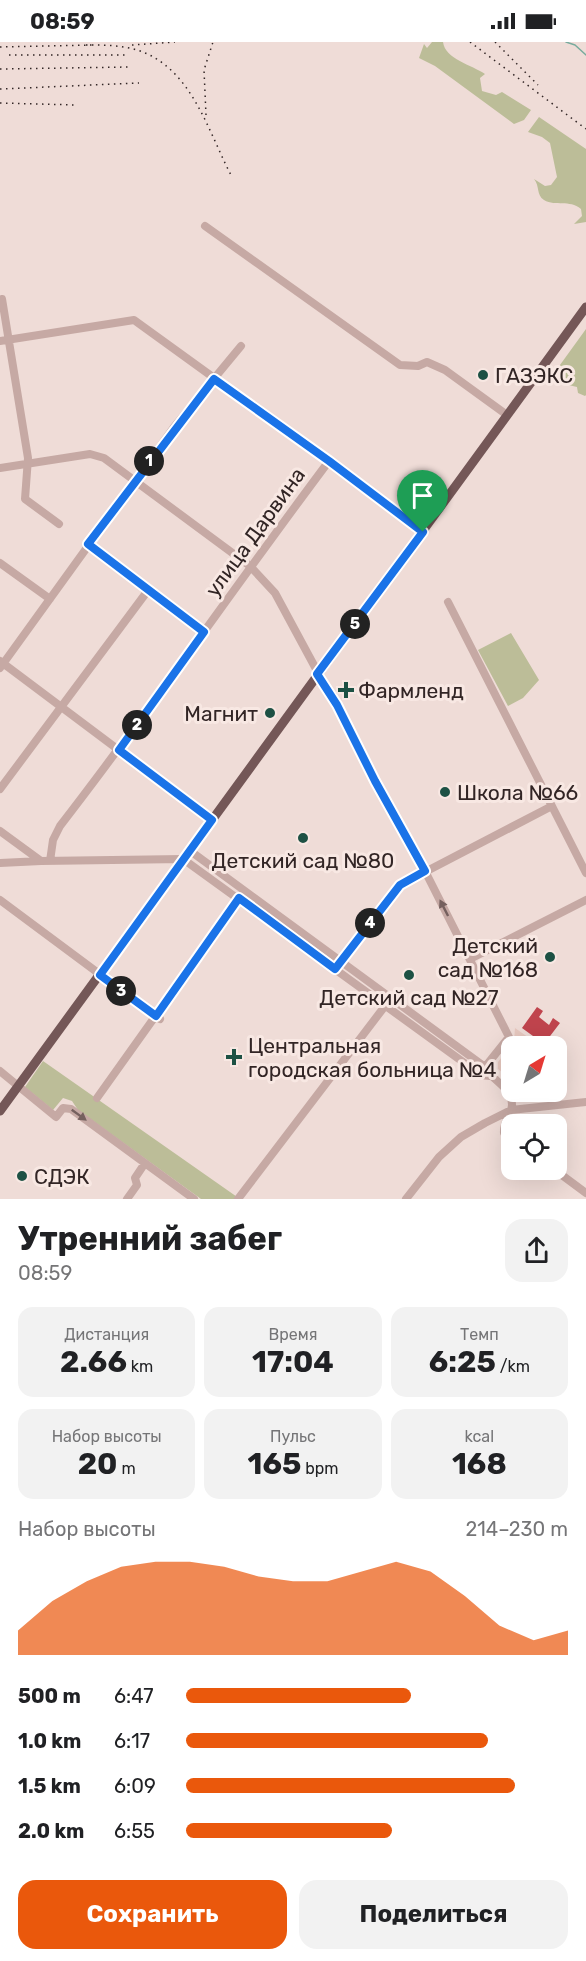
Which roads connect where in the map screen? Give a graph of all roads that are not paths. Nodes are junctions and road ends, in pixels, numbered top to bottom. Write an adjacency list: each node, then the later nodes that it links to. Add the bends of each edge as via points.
1 (206, 226): 7 (street, via 400,365 418,366 426,362 445,370)
2 (2, 299): 4 (street)
3 (586, 308): 7 (main road)
4 (4, 340): 6 (street, via 134,320); 9 (street)
5 (242, 346): 6 (street)
6 (214, 379): 8 (street); 11 (street)
7 (507, 415): 13 (main road)
8 (329, 461): 13 (street); 16 (street, улица Дарвина)
9 (27, 465): 10 (street); 11 (street, via 90,454 104,458); 12 (street, via 25,499)
10 (0, 468)
11 (135, 480): 14 (street); 16 (street)
12 (58, 524)
13 (423, 532): 22 (main road)
14 (88, 544): 17 (street); 18 (street)
15 (0, 563): 18 (street)
16 (250, 566): 20 (street, улица Дарвина); 22 (street, via 275,593)
17 (149, 589): 20 (street); 23 (street)
18 (50, 599): 21 (street)
19 (448, 602): 26 (street)
20 (204, 632): 24 (street, улица Дарвина)
21 (1, 664): 23 (street)
22 (317, 674): 27 (main road); 34 (street)
23 (61, 706): 24 (street); 25 (street)
24 (119, 750): 27 (street); 32 (street, улица Дарвина, via 60,826)
25 (0, 789)
26 (552, 806): 34 (street); 35 (street)
27 (212, 820): 29 (main road)
28 (0, 831): 31 (street)
29 (189, 850): 30 (main road); 36 (street)
30 (183, 859): 32 (street); 37 (street); 43 (main road)
31 (41, 861): 32 (street); 33 (street)
32 (50, 861)
33 (0, 863)
34 (425, 871): 40 (street, one-way to 34); 41 (street, via 400,885)
35 (586, 873)
36 (245, 890): 37 (street); 41 (street)
37 (239, 898): 42 (street); 46 (street)
38 (0, 900): 43 (street)
39 (586, 900): 40 (street)
40 (470, 959): 47 (street, via 509,1037)
41 (340, 962): 42 (street); 44 (street)
42 (335, 969): 45 (street)
43 (100, 975): 46 (street); 50 (main road)
44 (390, 998): 45 (street); 47 (street)
45 (385, 1006): 49 (street, via 481,1075); 61 (street)
46 (158, 1018): 51 (street)
47 (485, 1067): 49 (street)
48 (0, 1071): 50 (street)
49 (490, 1076): 53 (street, via 508,1090)
50 (18, 1087): 54 (main road); 56 (street, one-way to 56, via 56,1117 63,1108 71,1109)
51 (97, 1098)
52 (586, 1102): 53 (street)
53 (512, 1110): 55 (street); 62 (street, via 461,1137)
54 (0, 1111)
55 (509, 1114)
56 (145, 1163): 59 (street); 60 (street)
57 (567, 1179): 58 (street)
58 (586, 1193)
59 (127, 1199)
60 (194, 1199)
61 (238, 1199)
62 (406, 1199)

